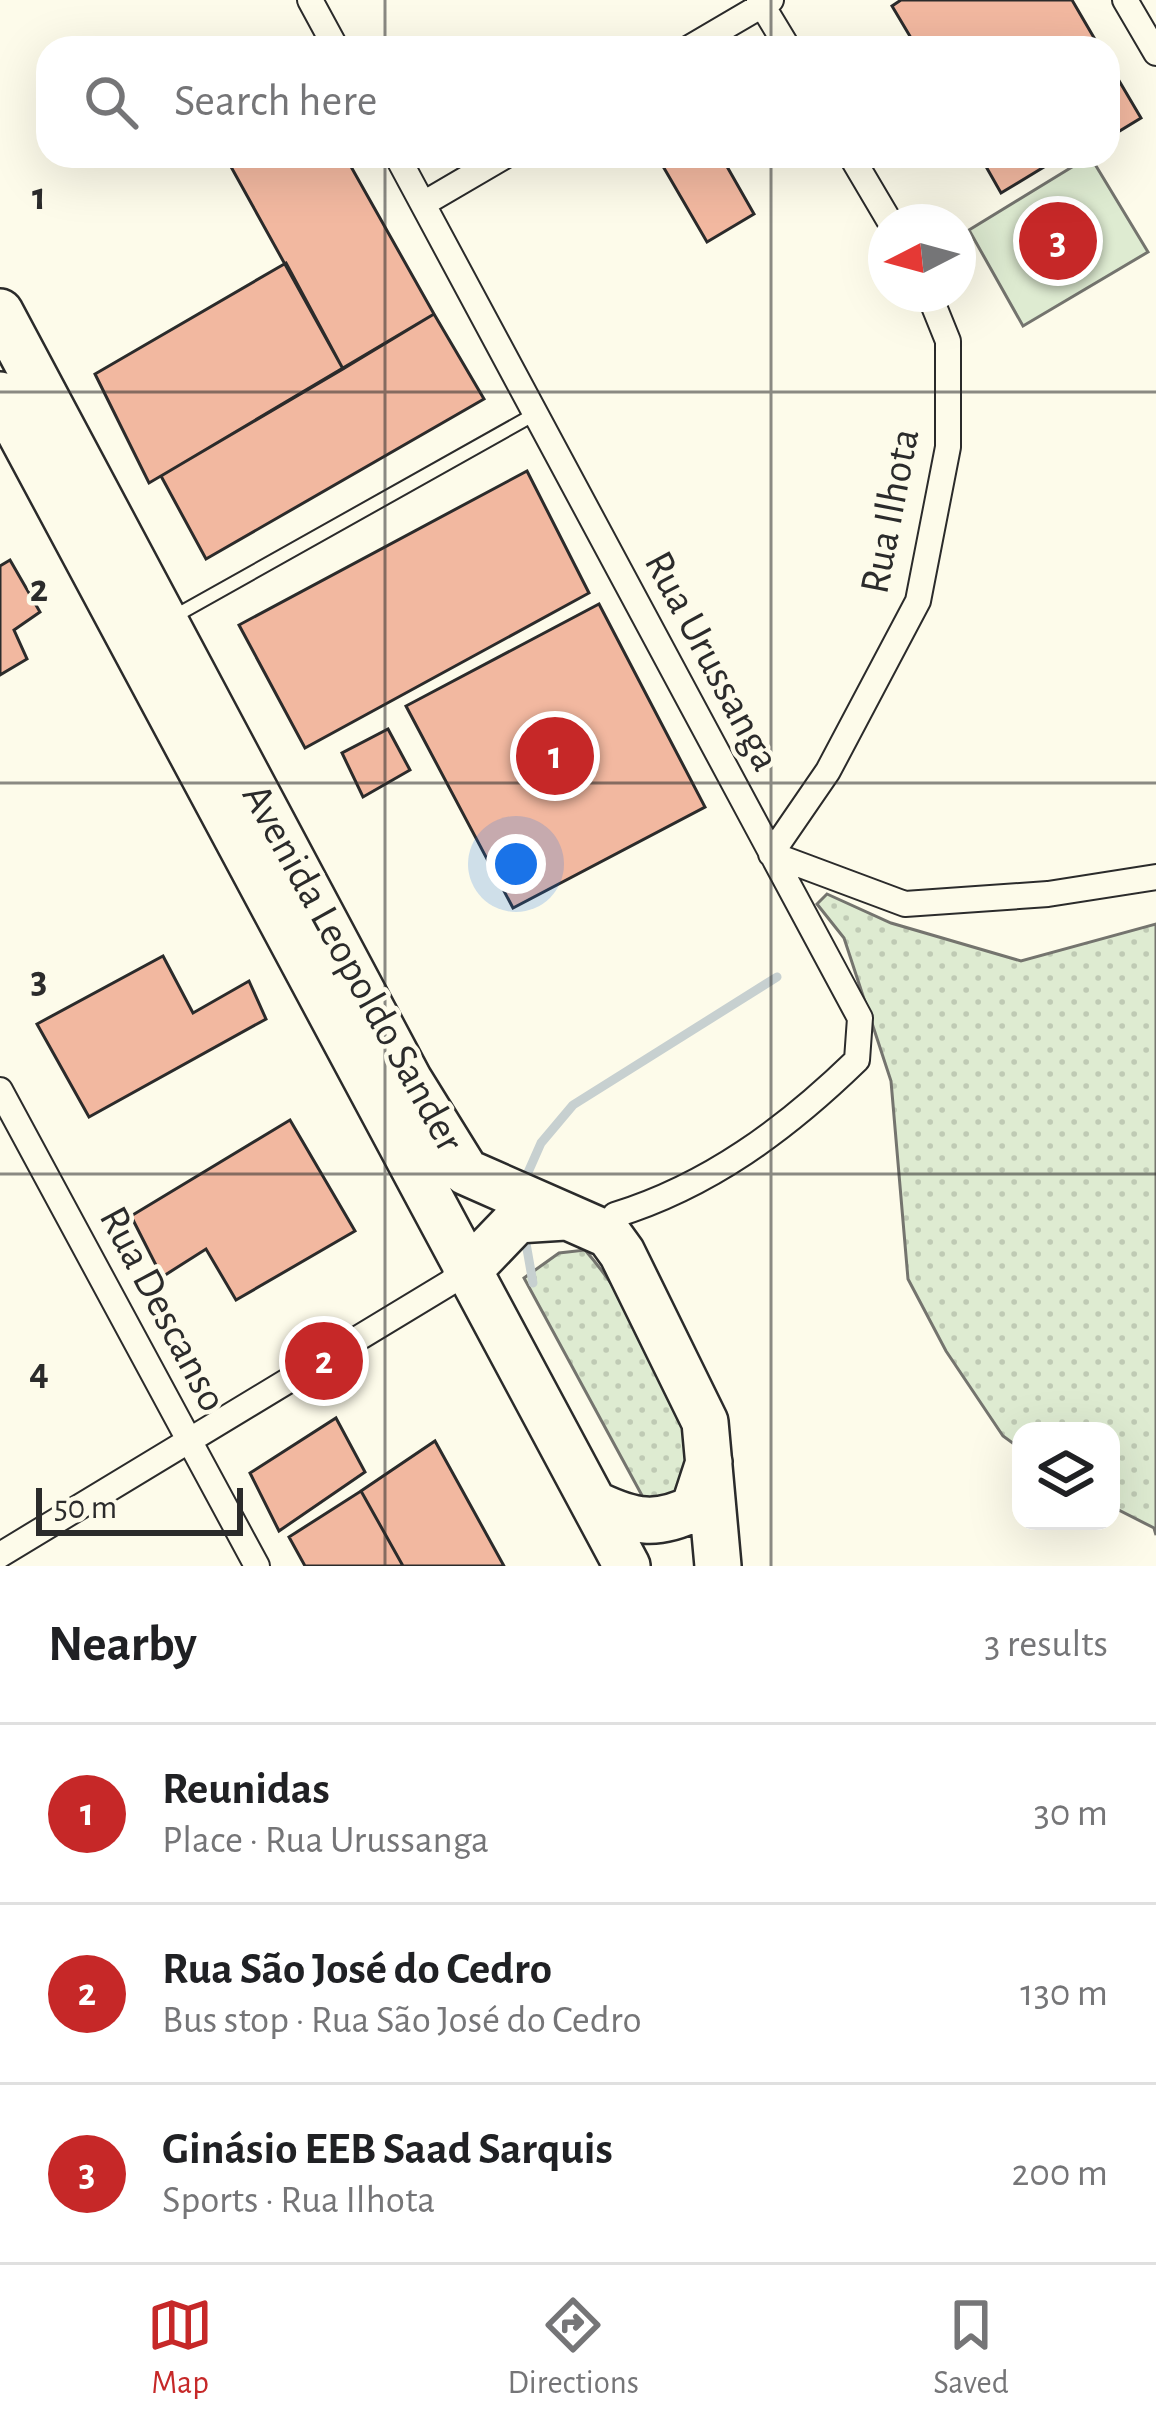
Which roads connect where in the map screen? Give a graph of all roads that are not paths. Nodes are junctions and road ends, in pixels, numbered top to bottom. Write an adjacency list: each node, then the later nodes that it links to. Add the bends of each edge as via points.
1 (310, 0): 4 (street)
2 (1125, 0): 7 (street)
3 (764, 2): 5 (street); 6 (street)
4 (330, 36)
5 (709, 36)
6 (782, 36)
7 (1156, 53)
8 (404, 168): 11 (street, Rua Urussanga)
9 (485, 168): 11 (street)
10 (858, 168): 12 (street)
11 (423, 204): 16 (street, Rua Urussanga)
12 (879, 204)
13 (0, 312): 17 (highway, Avenida Leopoldo Sander)
14 (936, 312): 18 (street, Rua Ilhota, via 948,341 948,447 918,601 828,771)
15 (0, 395): 23 (highway, Avenida Leopoldo Sander)
16 (535, 414): 17 (lane); 18 (street, Rua Urussanga)
17 (164, 622): 21 (highway, Avenida Leopoldo Sander, via 466,1172)
18 (771, 854): 19 (street, via 905,904); 22 (street, Rua Urussanga, via 846,984 860,1018 857,1060 729,1166 615,1215)
19 (1156, 877)
20 (0, 1090): 24 (street, Rua Descanso)
21 (565, 1217): 22 (highway, Avenida Leopoldo Sander); 23 (highway, via 517,1220)
22 (609, 1235): 25 (highway, via 694,1390)
23 (466, 1273): 24 (street); 26 (highway, Avenida Leopoldo Sander)
24 (190, 1442): 27 (street); 28 (street, Rua Descanso)
25 (712, 1451): 26 (highway, via 694,1508 668,1522 631,1521); 30 (highway)
26 (597, 1505): 29 (highway, Avenida Leopoldo Sander)
27 (0, 1556)
28 (257, 1566)
29 (627, 1566)
30 (718, 1566)

